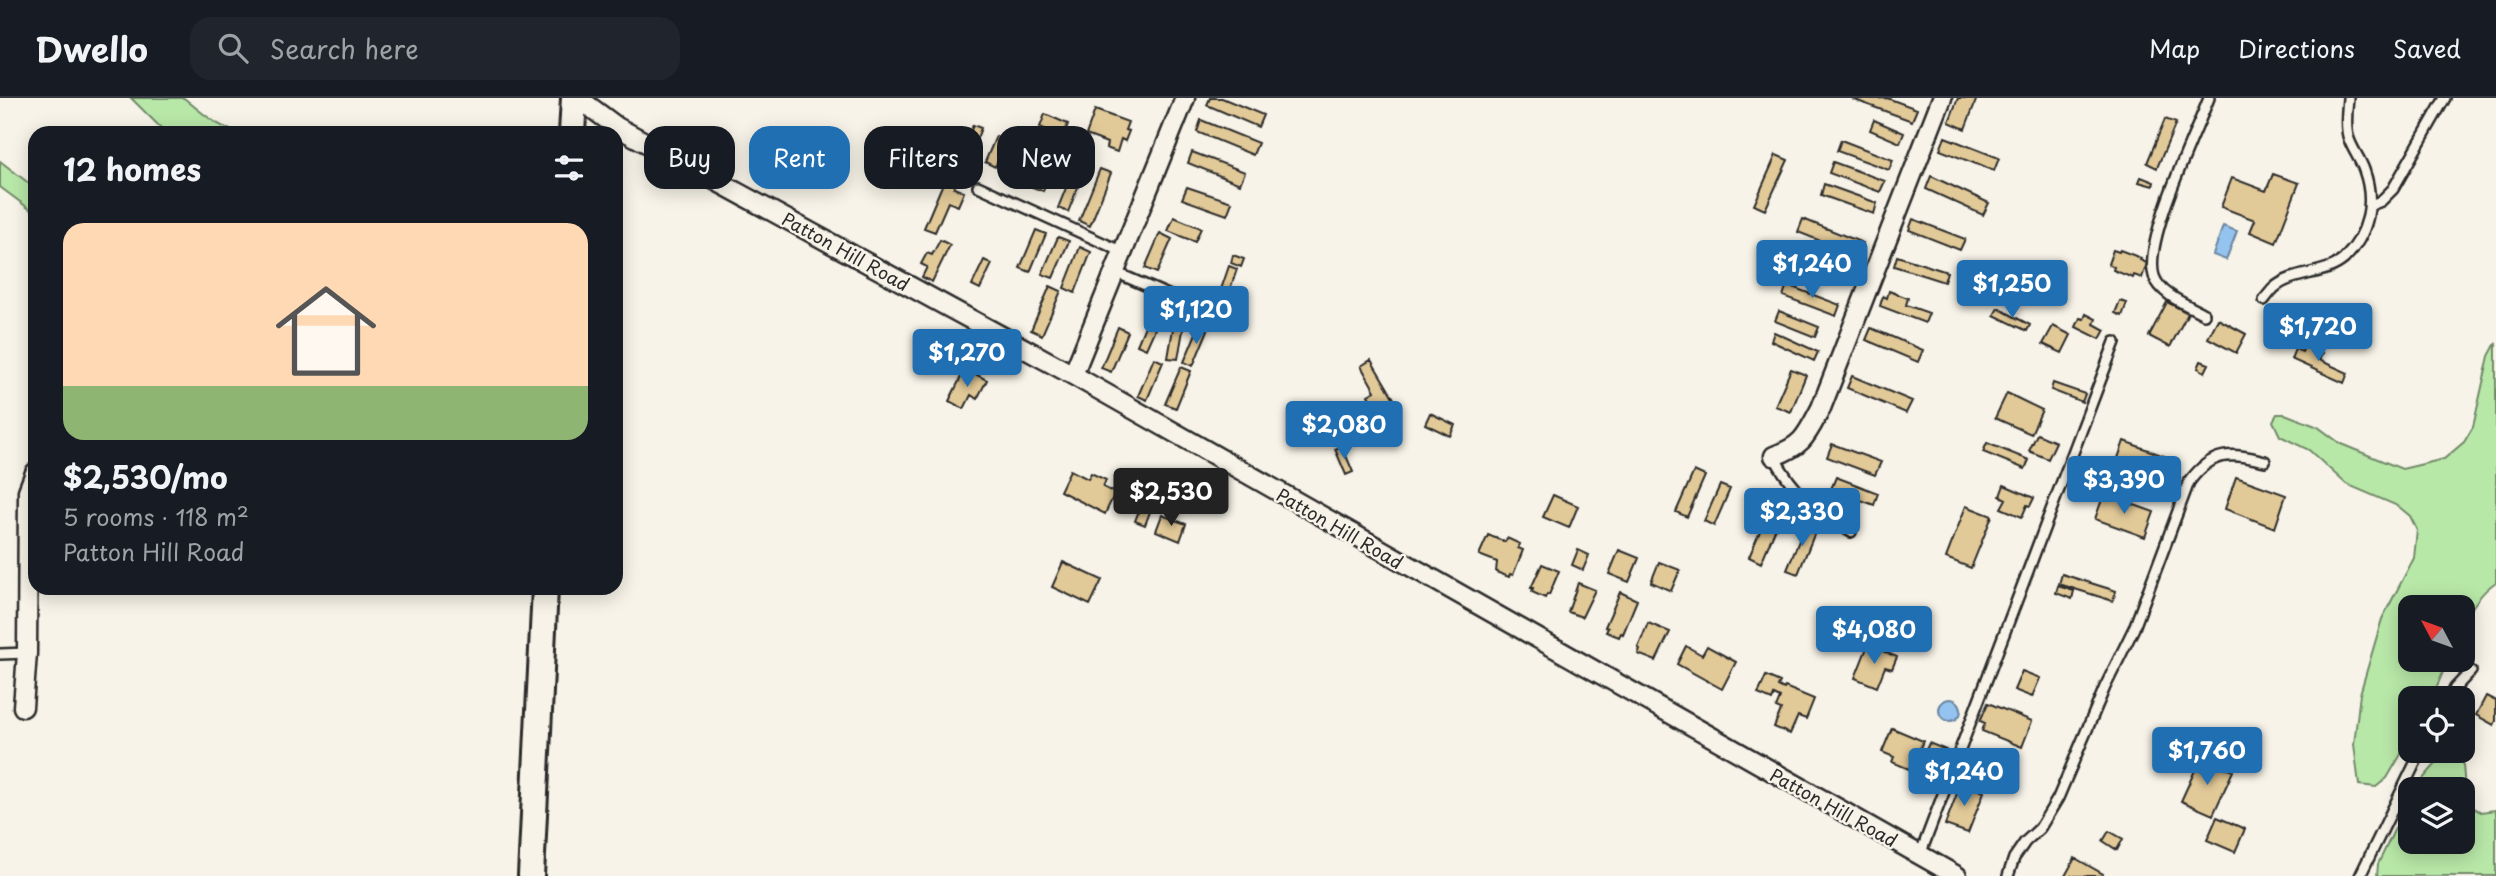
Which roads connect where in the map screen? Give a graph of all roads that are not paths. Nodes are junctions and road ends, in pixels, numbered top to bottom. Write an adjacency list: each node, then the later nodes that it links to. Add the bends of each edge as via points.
1 (576, 98): 7 (main road); 8 (street, Patton Hill Road)
2 (1185, 98): 12 (street)
3 (1942, 98): 19 (street, via 1821,408 1794,449)
4 (2209, 98): 16 (lane, via 2162,218 2153,263 2161,287)
5 (2348, 98): 11 (lane, via 2348,136 2364,169)
6 (2445, 98): 11 (lane, via 2393,189)
7 (573, 126)
8 (616, 126)
9 (623, 130): 18 (street, Patton Hill Road)
10 (983, 188): 12 (lane)
11 (2371, 205): 14 (lane, via 2355,247 2340,262 2275,286)
12 (1124, 252): 13 (street)
13 (1115, 272): 15 (lane); 18 (street)
14 (2264, 300)
15 (1202, 310)
16 (2204, 314)
17 (2115, 342): 30 (lane)
18 (1073, 375): 30 (street, Patton Hill Road)
19 (1774, 456): 22 (lane, via 1786,480 1808,502)
20 (2265, 461): 33 (lane, via 2238,454 2217,457 2201,466 2189,482 2134,628 2058,798 2014,858)
21 (28, 491): 24 (street)
22 (1851, 532)
23 (545, 595): 31 (main road)
24 (27, 653): 25 (lane); 28 (street)
25 (0, 654)
26 (2470, 672): 27 (lane)
27 (2457, 686)
28 (23, 707)
29 (2415, 763): 34 (lane)
30 (1920, 855): 32 (street, Patton Hill Road)
31 (531, 876)
32 (1957, 876)
33 (2008, 876)
34 (2360, 876)

